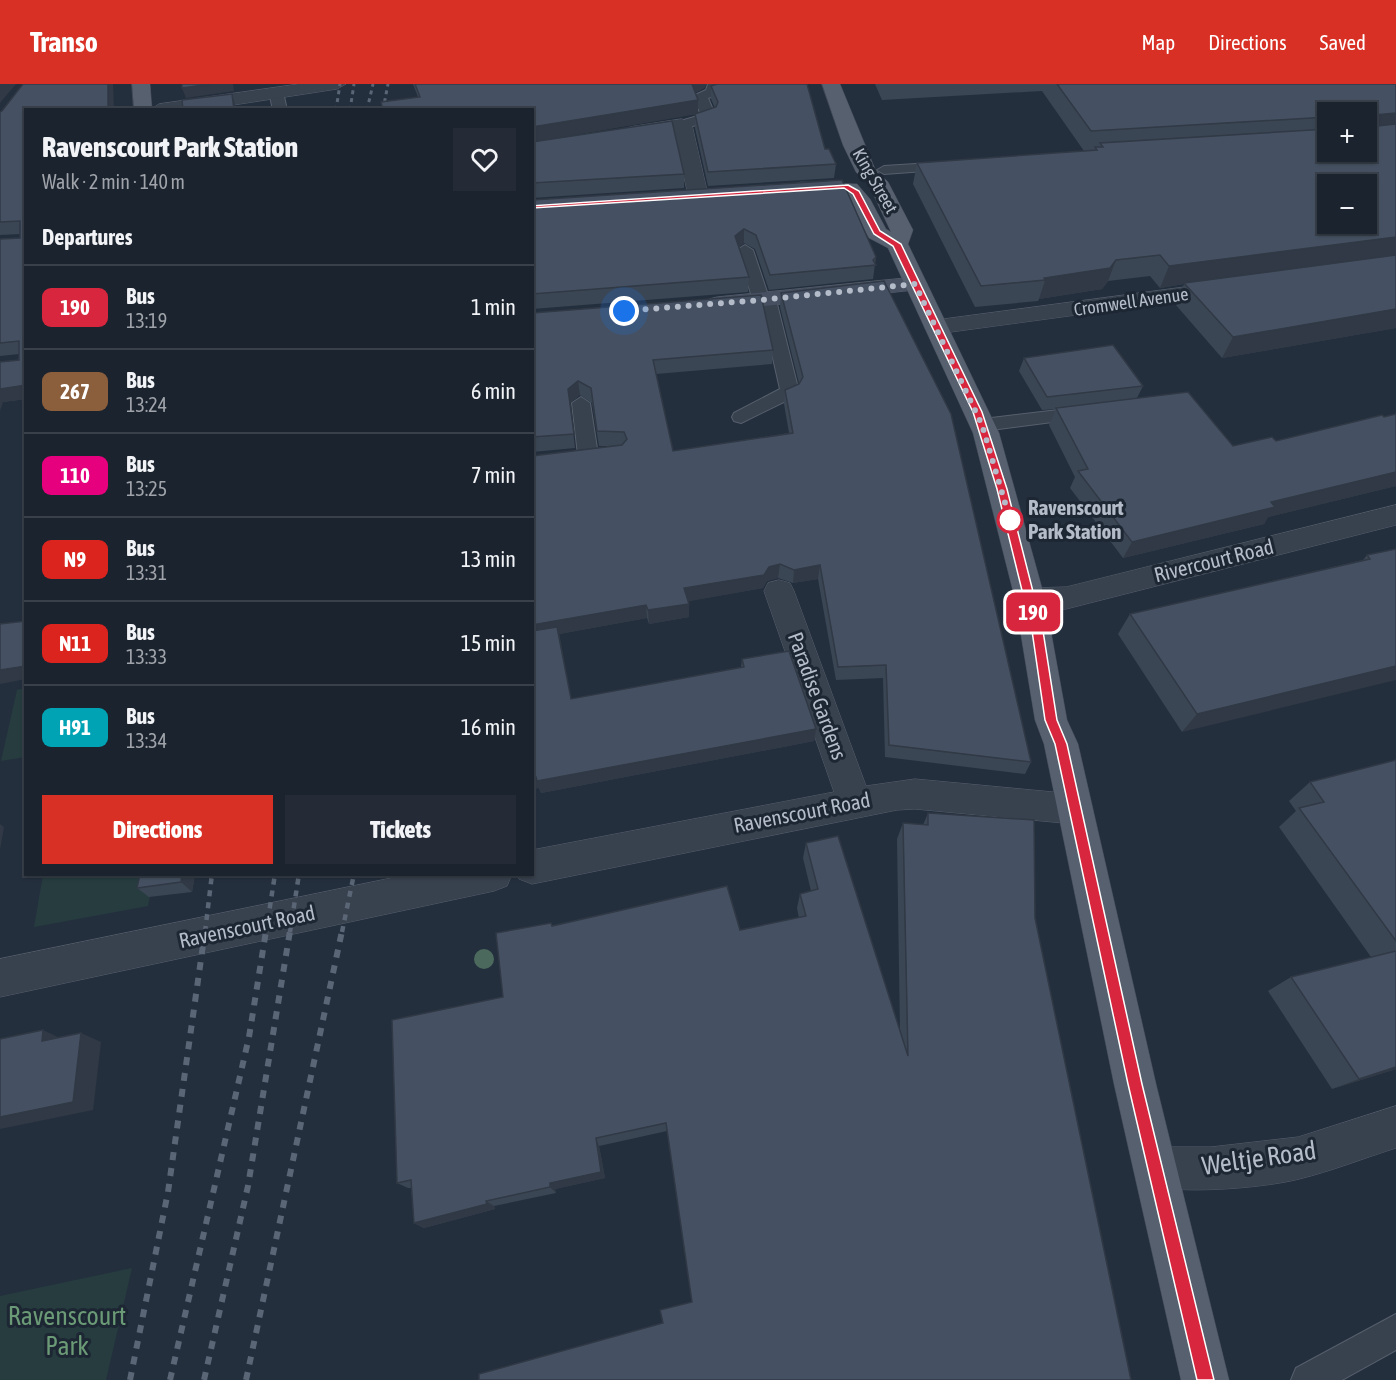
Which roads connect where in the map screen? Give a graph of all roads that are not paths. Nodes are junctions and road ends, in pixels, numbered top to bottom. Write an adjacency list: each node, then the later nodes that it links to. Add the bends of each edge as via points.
1 (141, 84): 6 (main road)
2 (337, 84): 5 (street)
3 (730, 84): 8 (lane, via 713,86 713,92 700,96 709,117)
4 (831, 84): 11 (main road, King Street)
5 (278, 101): 7 (street)
6 (143, 108)
7 (185, 108)
8 (682, 125): 9 (street); 15 (street)
9 (611, 136)
10 (962, 165): 11 (lane)
11 (875, 171): 12 (main road); 17 (main road, King Street, via 902,230)
12 (845, 186): 13 (main road); 17 (main road, King Street, via 856,193 877,233)
13 (776, 190)
14 (720, 193): 15 (main road)
15 (698, 195): 16 (main road)
16 (674, 196)
17 (897, 244): 19 (main road, King Street)
18 (745, 250): 21 (lane)
19 (915, 284): 21 (main road); 23 (main road, King Street)
20 (1245, 286): 23 (street, Cromwell Avenue)
21 (764, 300): 22 (main road); 26 (lane, via 790,392)
22 (692, 306)
23 (936, 327): 27 (main road, King Street)
24 (581, 403): 28 (lane, via 598,454)
25 (1097, 411): 27 (lane)
26 (741, 417)
27 (982, 425): 31 (main road, King Street)
28 (566, 458)
29 (1396, 515): 31 (street, Rivercourt Road, via 1066,598)
30 (779, 591): 32 (street, Paradise Gardens)
31 (1030, 599): 33 (main road, King Street, via 1051,720 1061,744)
32 (854, 801): 33 (street, Ravenscourt Road, via 915,794); 34 (street, Ravenscourt Road)
33 (1074, 809): 38 (main road, King Street)
34 (534, 867)
35 (484, 876): 36 (street, Ravenscourt Road)
36 (0, 978)
37 (1396, 1126): 38 (street, Weltje Road, via 1298,1158 1211,1168)
38 (1155, 1168): 40 (main road, King Street)
39 (1396, 1331): 41 (lane)
40 (1205, 1380)
41 (1308, 1380)

